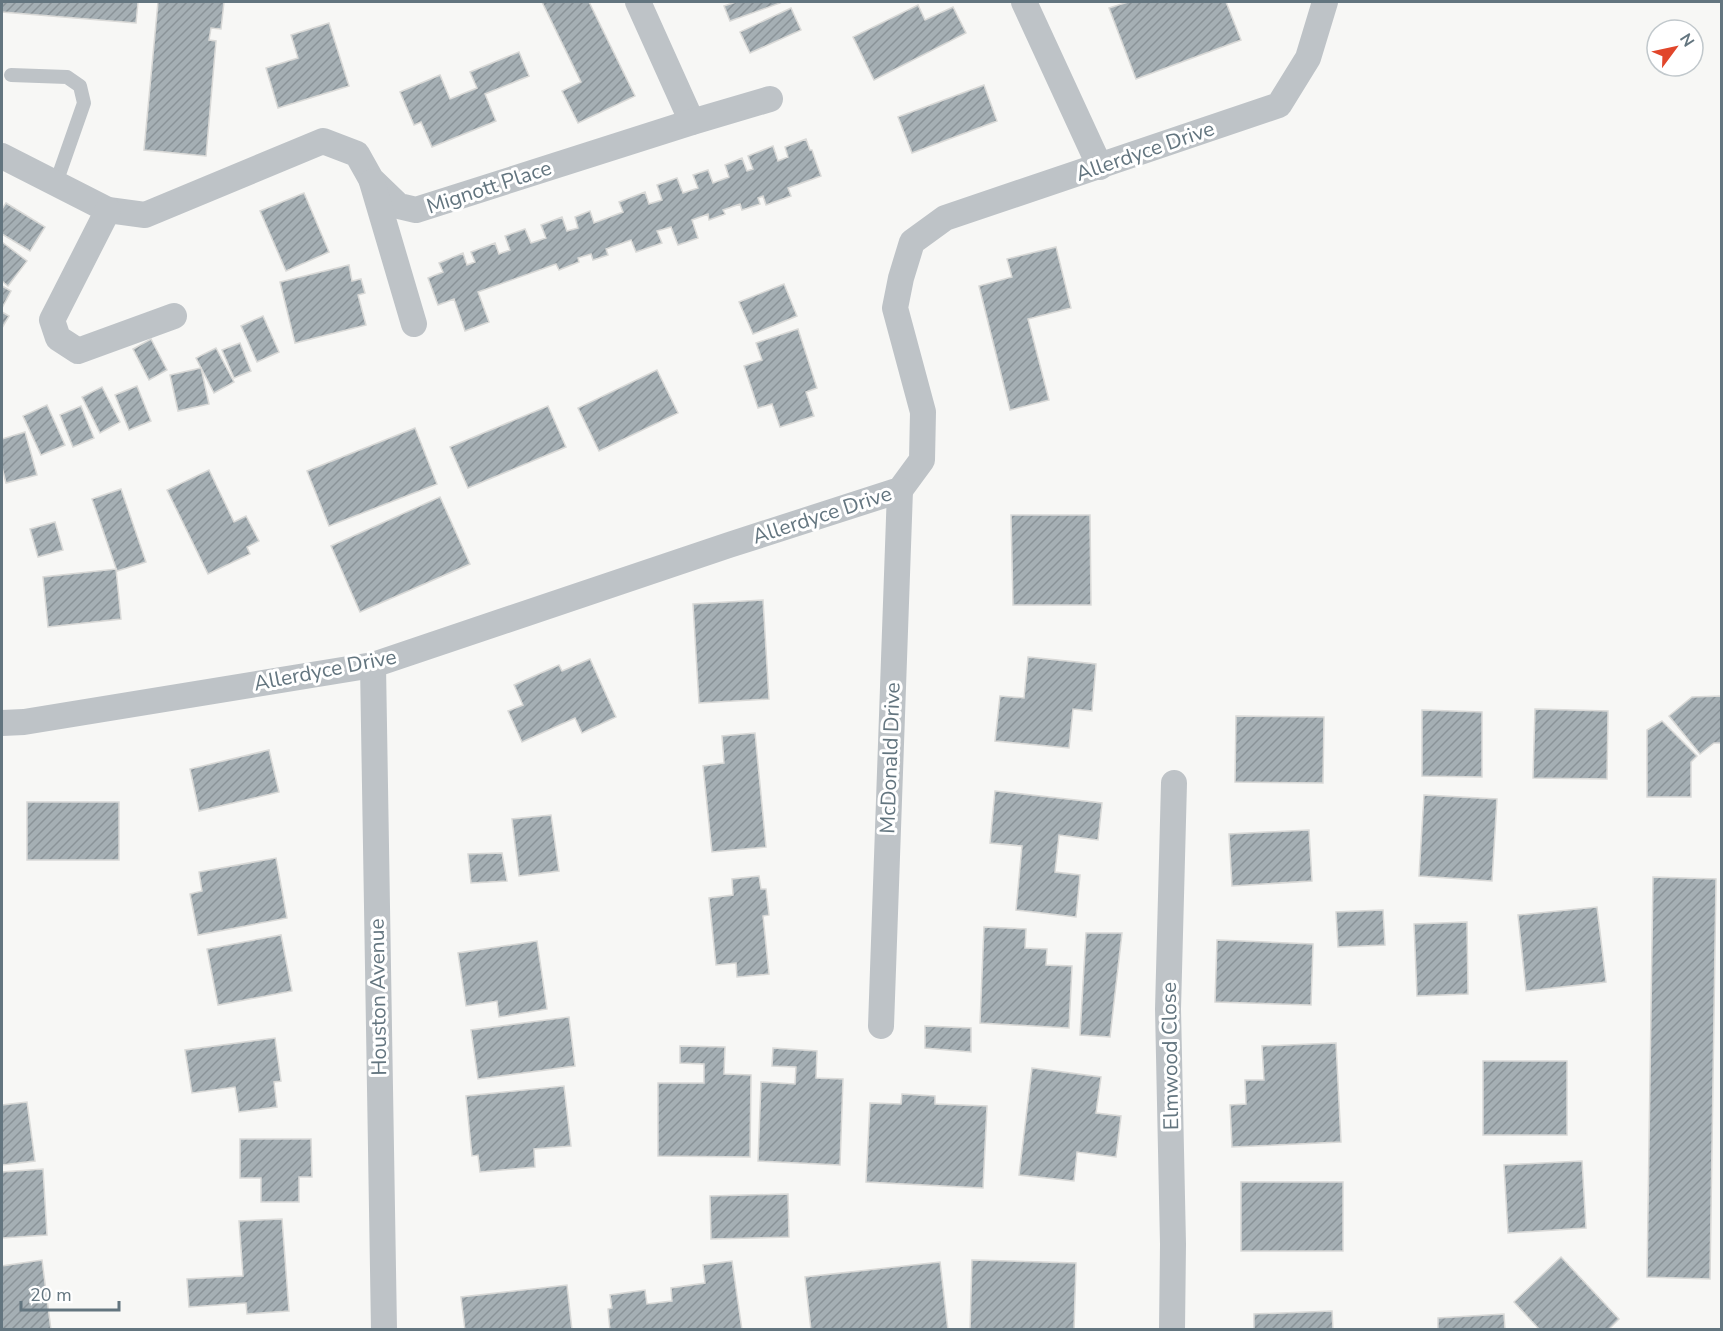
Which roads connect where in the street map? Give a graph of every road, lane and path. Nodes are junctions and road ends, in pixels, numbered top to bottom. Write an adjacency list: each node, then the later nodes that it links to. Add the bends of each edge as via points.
1 (638, 2): 6 (street)
2 (1024, 2): 8 (street)
3 (1325, 2): 8 (street, Allerdyce Drive, via 1308,58 1279,105)
4 (11, 75): 10 (lane, via 67,77 80,86 84,103)
5 (770, 99): 6 (street, Mignott Place)
6 (692, 122): 9 (street, Mignott Place, via 416,210 399,206)
7 (2, 156): 10 (street, Mignott Place)
8 (1100, 167): 14 (street, Allerdyce Drive, via 945,218 912,242 895,308 923,412 922,460)
9 (371, 179): 11 (street, Mignott Place, via 357,154 323,141 145,215); 13 (street)
10 (57, 183): 11 (street, Mignott Place)
11 (108, 210): 12 (street, via 52,320 58,338 78,351)
12 (174, 316)
13 (414, 324)
14 (900, 490): 15 (street, Allerdyce Drive); 18 (street, McDonald Drive)
15 (373, 665): 16 (street, Allerdyce Drive, via 36,721); 19 (street, Houston Avenue)
16 (2, 723)
17 (1174, 783): 20 (street, Elmwood Close, via 1168,1009)
18 (881, 1026)
19 (384, 1329)
20 (1172, 1329)

